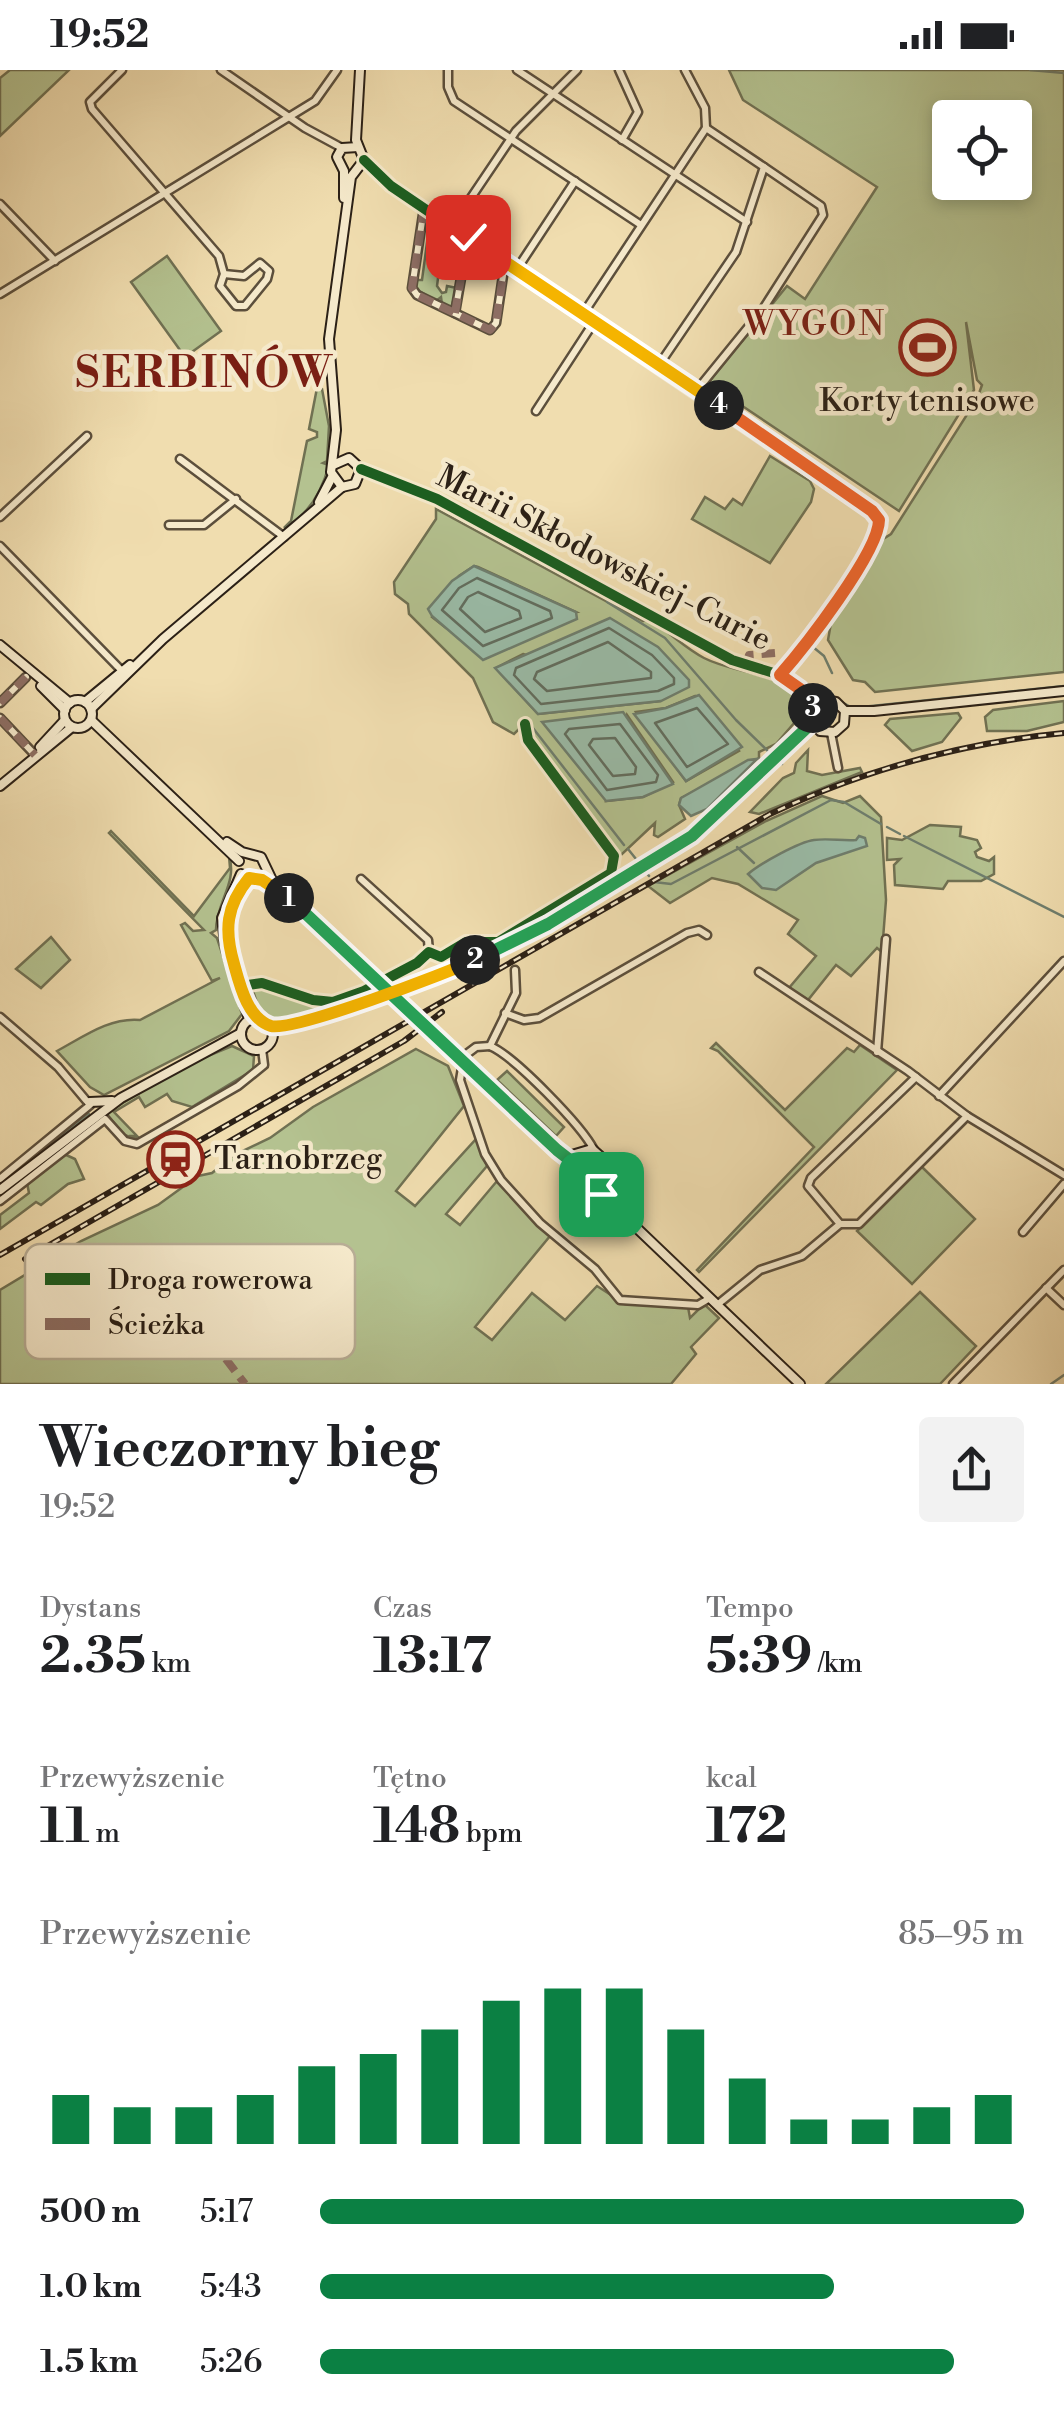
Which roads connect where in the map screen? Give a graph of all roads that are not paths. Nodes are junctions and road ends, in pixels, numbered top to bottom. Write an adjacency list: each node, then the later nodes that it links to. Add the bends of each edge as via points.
1 (122, 70): 27 (street, via 90,102)
2 (220, 70): 12 (street)
3 (337, 70): 12 (street, via 317,100)
4 (360, 70): 11 (main road)
5 (448, 70): 15 (street, via 454,101)
6 (517, 70): 10 (street)
7 (577, 70): 10 (street)
8 (619, 70): 16 (street, via 638,112)
9 (685, 70): 14 (street, via 707,114)
10 (553, 94): 15 (street); 16 (street)
11 (356, 102): 17 (main road); 18 (main road)
12 (288, 116): 13 (street); 27 (street)
13 (306, 128): 17 (street); 19 (street)
14 (706, 128): 21 (street); 24 (street)
15 (511, 138): 25 (street); 32 (street)
16 (622, 140): 24 (street)
17 (344, 147): 18 (main road); 19 (main road)
18 (358, 147): 20 (main road)
19 (337, 158): 22 (main road)
20 (364, 160): 23 (main road); 26 (street)
21 (764, 168): 30 (street); 44 (street, via 821,206 824,216 763,309)
22 (344, 171): 23 (main road); 33 (main road)
23 (357, 171): 26 (street); 33 (main road)
24 (674, 176): 30 (street); 31 (street)
25 (575, 181): 31 (street); 37 (street)
26 (391, 186): 29 (street)
27 (168, 194): 35 (street); 38 (street, via 219,256)
28 (0, 204): 35 (street)
29 (424, 208): 32 (street); 40 (street, via 412,288)
30 (747, 222): 43 (street, via 736,252)
31 (642, 225): 41 (street)
32 (452, 226): 34 (street)
33 (342, 227): 46 (main road, via 328,352)
34 (468, 237): 36 (street); 40 (street)
35 (55, 261): 39 (street)
36 (505, 262): 37 (street); 40 (street, via 490,330)
37 (517, 270): 41 (street)
38 (224, 274): 38 (street, via 220,286 242,307 269,271 262,263 244,276)
39 (0, 294)
40 (455, 313)
41 (583, 314): 42 (street)
42 (594, 322): 43 (street); 45 (street)
43 (658, 365): 44 (street)
44 (697, 390): 65 (street, Marii Skłodowskiej-Curie, via 872,511 879,528)
45 (536, 411)
46 (336, 429): 48 (main road); 50 (main road)
47 (87, 436): 58 (street)
48 (349, 458): 50 (main road); 51 (main road)
49 (180, 459): 56 (street)
50 (334, 464): 52 (main road)
51 (361, 469): 53 (main road, Marii Skłodowskiej-Curie); 54 (main road)
52 (332, 477): 55 (main road); 57 (main road)
53 (391, 480): 54 (main road); 65 (main road, Marii Skłodowskiej-Curie, via 491,527 732,660)
54 (358, 481): 55 (main road)
55 (342, 487): 57 (main road)
56 (236, 499): 59 (street, via 204,524); 60 (street)
57 (317, 506): 60 (main road)
58 (0, 518)
59 (169, 525)
60 (284, 537): 63 (main road)
61 (0, 546): 64 (street)
62 (0, 645): 71 (main road)
63 (146, 654): 64 (main road); 70 (main road)
64 (122, 671): 70 (main road)
65 (780, 675): 69 (main road, Marii Skłodowskiej-Curie)
66 (26, 676): 68 (street)
67 (1064, 692): 72 (main road)
68 (0, 703)
69 (818, 705): 72 (main road, via 836,702); 76 (main road)
70 (88, 706): 71 (main road); 74 (main road)
71 (68, 715): 74 (main road); 78 (main road)
72 (845, 715): 77 (main road)
73 (0, 718): 78 (street)
74 (88, 723): 81 (main road)
75 (526, 724): 86 (street, via 528,740 614,856 614,869 498,942 466,942 441,958)
76 (815, 725): 77 (main road); 94 (main road, via 692,836 548,924 443,974)
77 (831, 733): 79 (street)
78 (35, 755): 80 (main road)
79 (838, 768)
80 (0, 786)
81 (242, 857): 82 (main road); 82 (main road, via 262,857)
82 (253, 875): 90 (main road, via 227,917); 111 (main road, bridge, via 288,897)
83 (361, 879): 86 (street, via 428,940)
84 (707, 935): 91 (street, via 686,933 538,1018)
85 (886, 939): 102 (street)
86 (429, 952): 90 (street, via 333,1002 262,983)
87 (1064, 961): 104 (street)
88 (515, 970): 91 (street, via 517,988)
89 (758, 972): 102 (street)
90 (241, 986): 93 (main road)
91 (505, 1013): 99 (street)
92 (0, 1017): 106 (street)
93 (252, 1019): 95 (main road); 96 (main road)
94 (292, 1023): 95 (main road); 97 (main road)
95 (270, 1026): 97 (main road)
96 (241, 1033): 98 (main road); 100 (main road)
97 (272, 1037): 101 (main road)
98 (244, 1044): 100 (main road); 101 (main road)
99 (490, 1046): 108 (street); 124 (street, via 464,1056 459,1075 486,1154 510,1191 620,1300)
100 (219, 1047): 105 (main road)
101 (262, 1049): 119 (street, via 264,1065 256,1074 137,1144 125,1142 105,1118)
102 (877, 1052): 103 (street)
103 (916, 1077): 104 (street); 120 (street, via 811,1178 812,1195)
104 (939, 1096): 107 (street)
105 (121, 1098): 106 (main road); 117 (main road)
106 (90, 1102): 115 (street, via 87,1112)
107 (967, 1116): 114 (street); 120 (street, via 859,1224)
108 (588, 1139): 109 (street); 110 (street)
109 (594, 1150): 110 (main road); 112 (main road)
110 (581, 1152): 111 (main road); 113 (main road)
111 (565, 1157): 113 (main road)
112 (598, 1168): 113 (main road); 118 (main road)
113 (582, 1170): 118 (main road)
114 (1064, 1175)
115 (0, 1179)
116 (1064, 1184): 121 (street)
117 (0, 1190)
118 (606, 1198): 124 (main road)
119 (0, 1200)
120 (840, 1224): 124 (street, via 802,1256 760,1270)
121 (1023, 1232)
122 (1064, 1270): 123 (street)
123 (1046, 1288): 125 (street); 127 (street)
124 (714, 1302): 126 (main road)
125 (1064, 1305)
126 (800, 1384)
127 (953, 1384)

